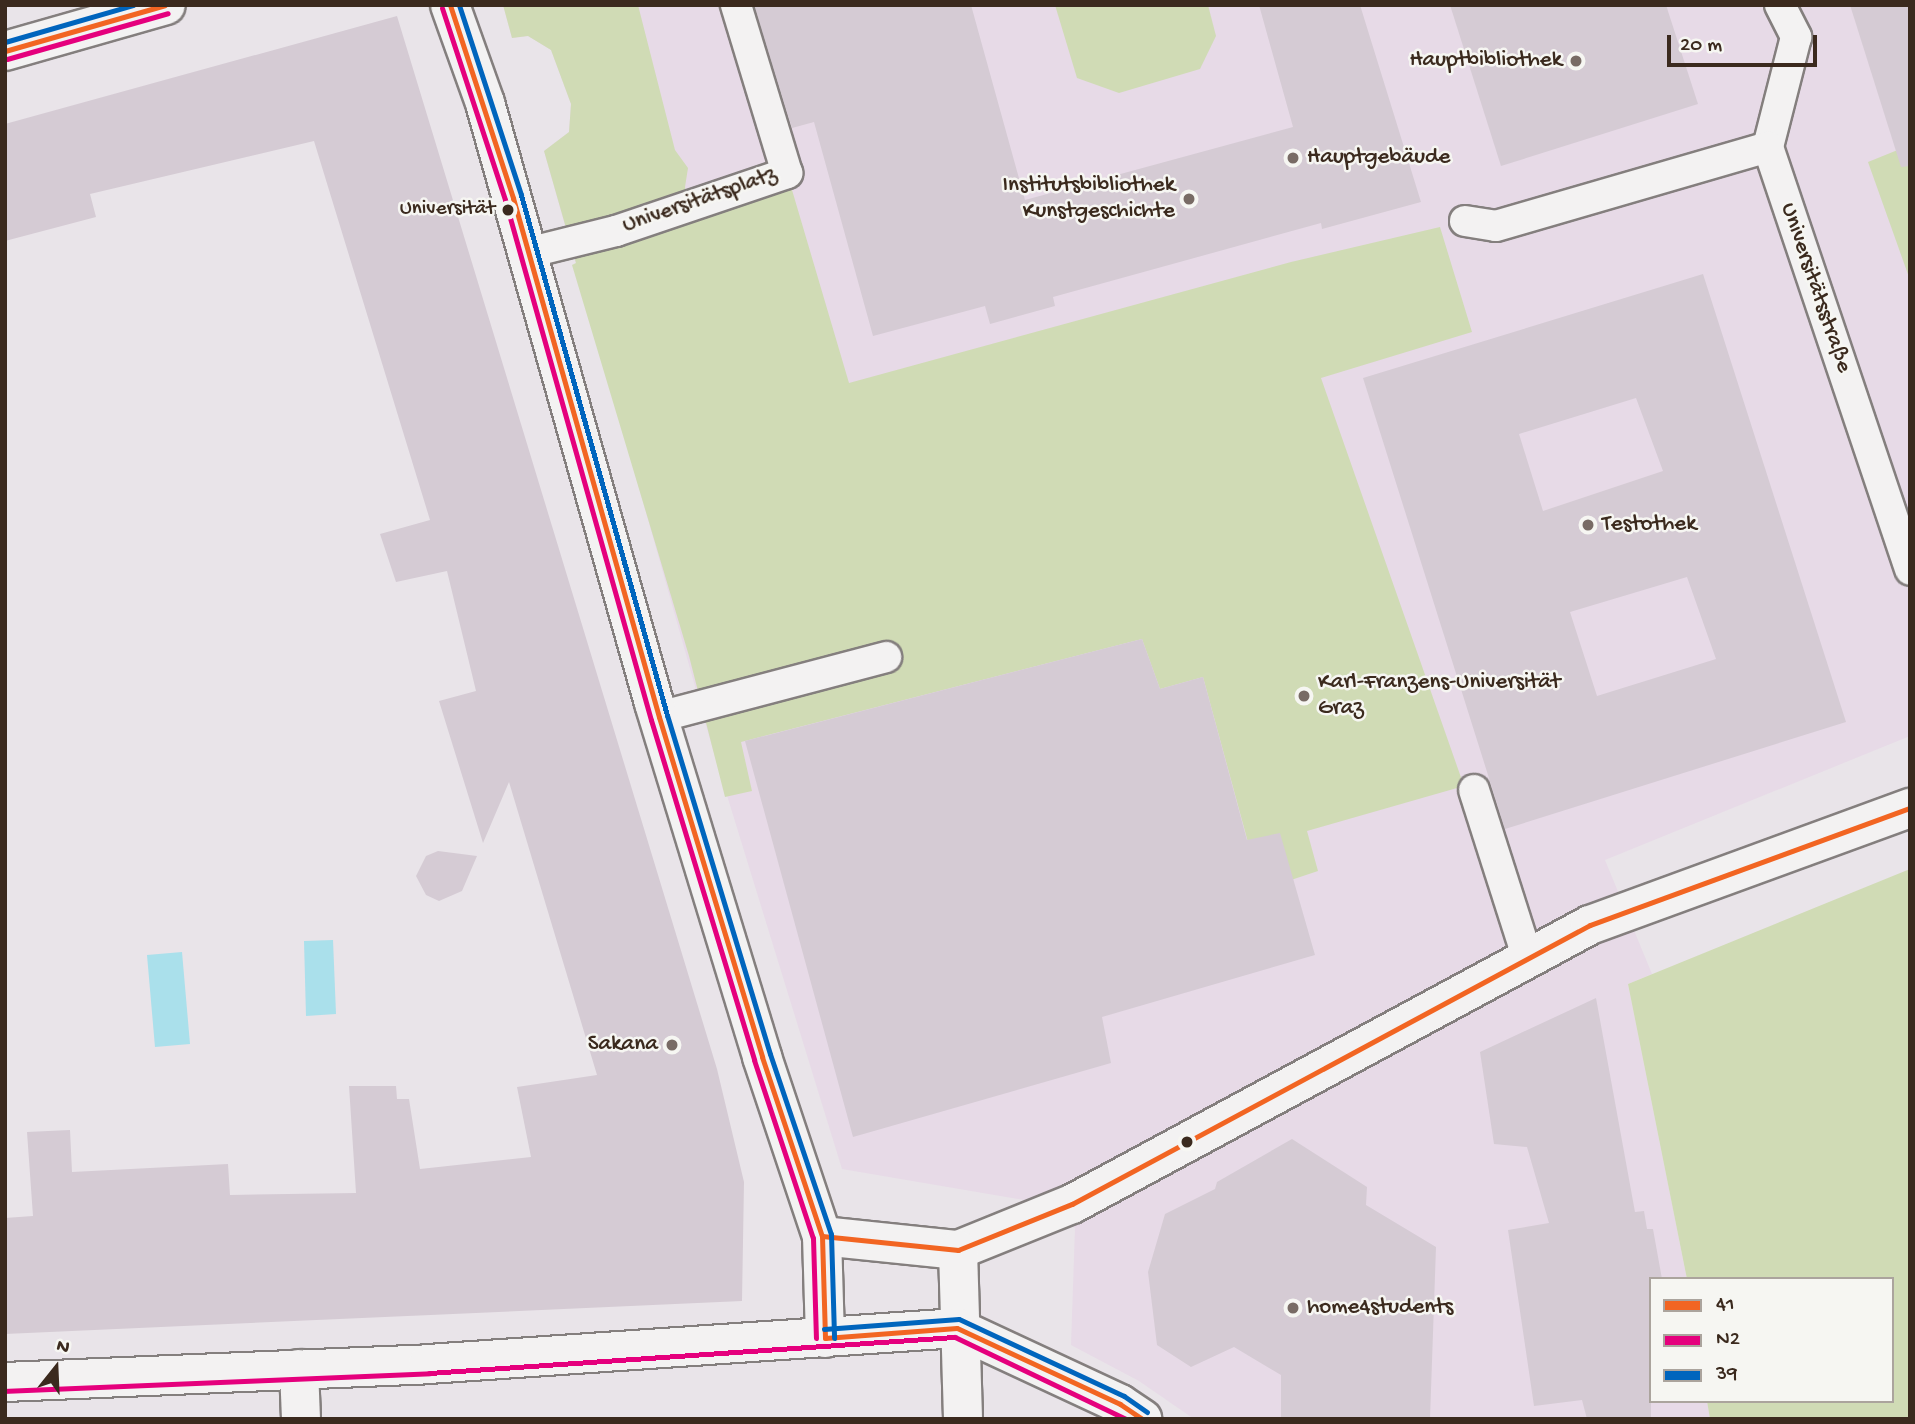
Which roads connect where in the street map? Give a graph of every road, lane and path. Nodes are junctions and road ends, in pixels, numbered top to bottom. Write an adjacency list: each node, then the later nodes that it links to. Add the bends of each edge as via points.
1 (166, 5): 5 (street)
2 (450, 5): 8 (street, via 485,103)
3 (736, 5): 8 (lane, Universitätsplatz, via 787,173 616,231)
4 (1780, 5): 6 (lane, via 1796,37)
5 (5, 51)
6 (1768, 147): 7 (lane, via 1496,226); 9 (lane, Universitätsstraße)
7 (1465, 221)
8 (527, 253): 11 (street)
9 (1910, 570)
10 (886, 657): 11 (lane)
11 (659, 717): 15 (street, via 762,1057)
12 (1474, 790): 14 (lane)
13 (1910, 808): 14 (street, via 1590,925)
14 (1527, 956): 16 (street, via 1072,1204)
15 (822, 1236): 16 (street); 18 (street)
16 (958, 1250): 17 (street)
17 (957, 1328): 18 (street); 21 (street); 23 (street)
18 (825, 1338): 19 (street)
19 (299, 1369): 20 (street); 22 (street)
20 (5, 1381)
21 (1131, 1411)
22 (302, 1419)
23 (963, 1419)

